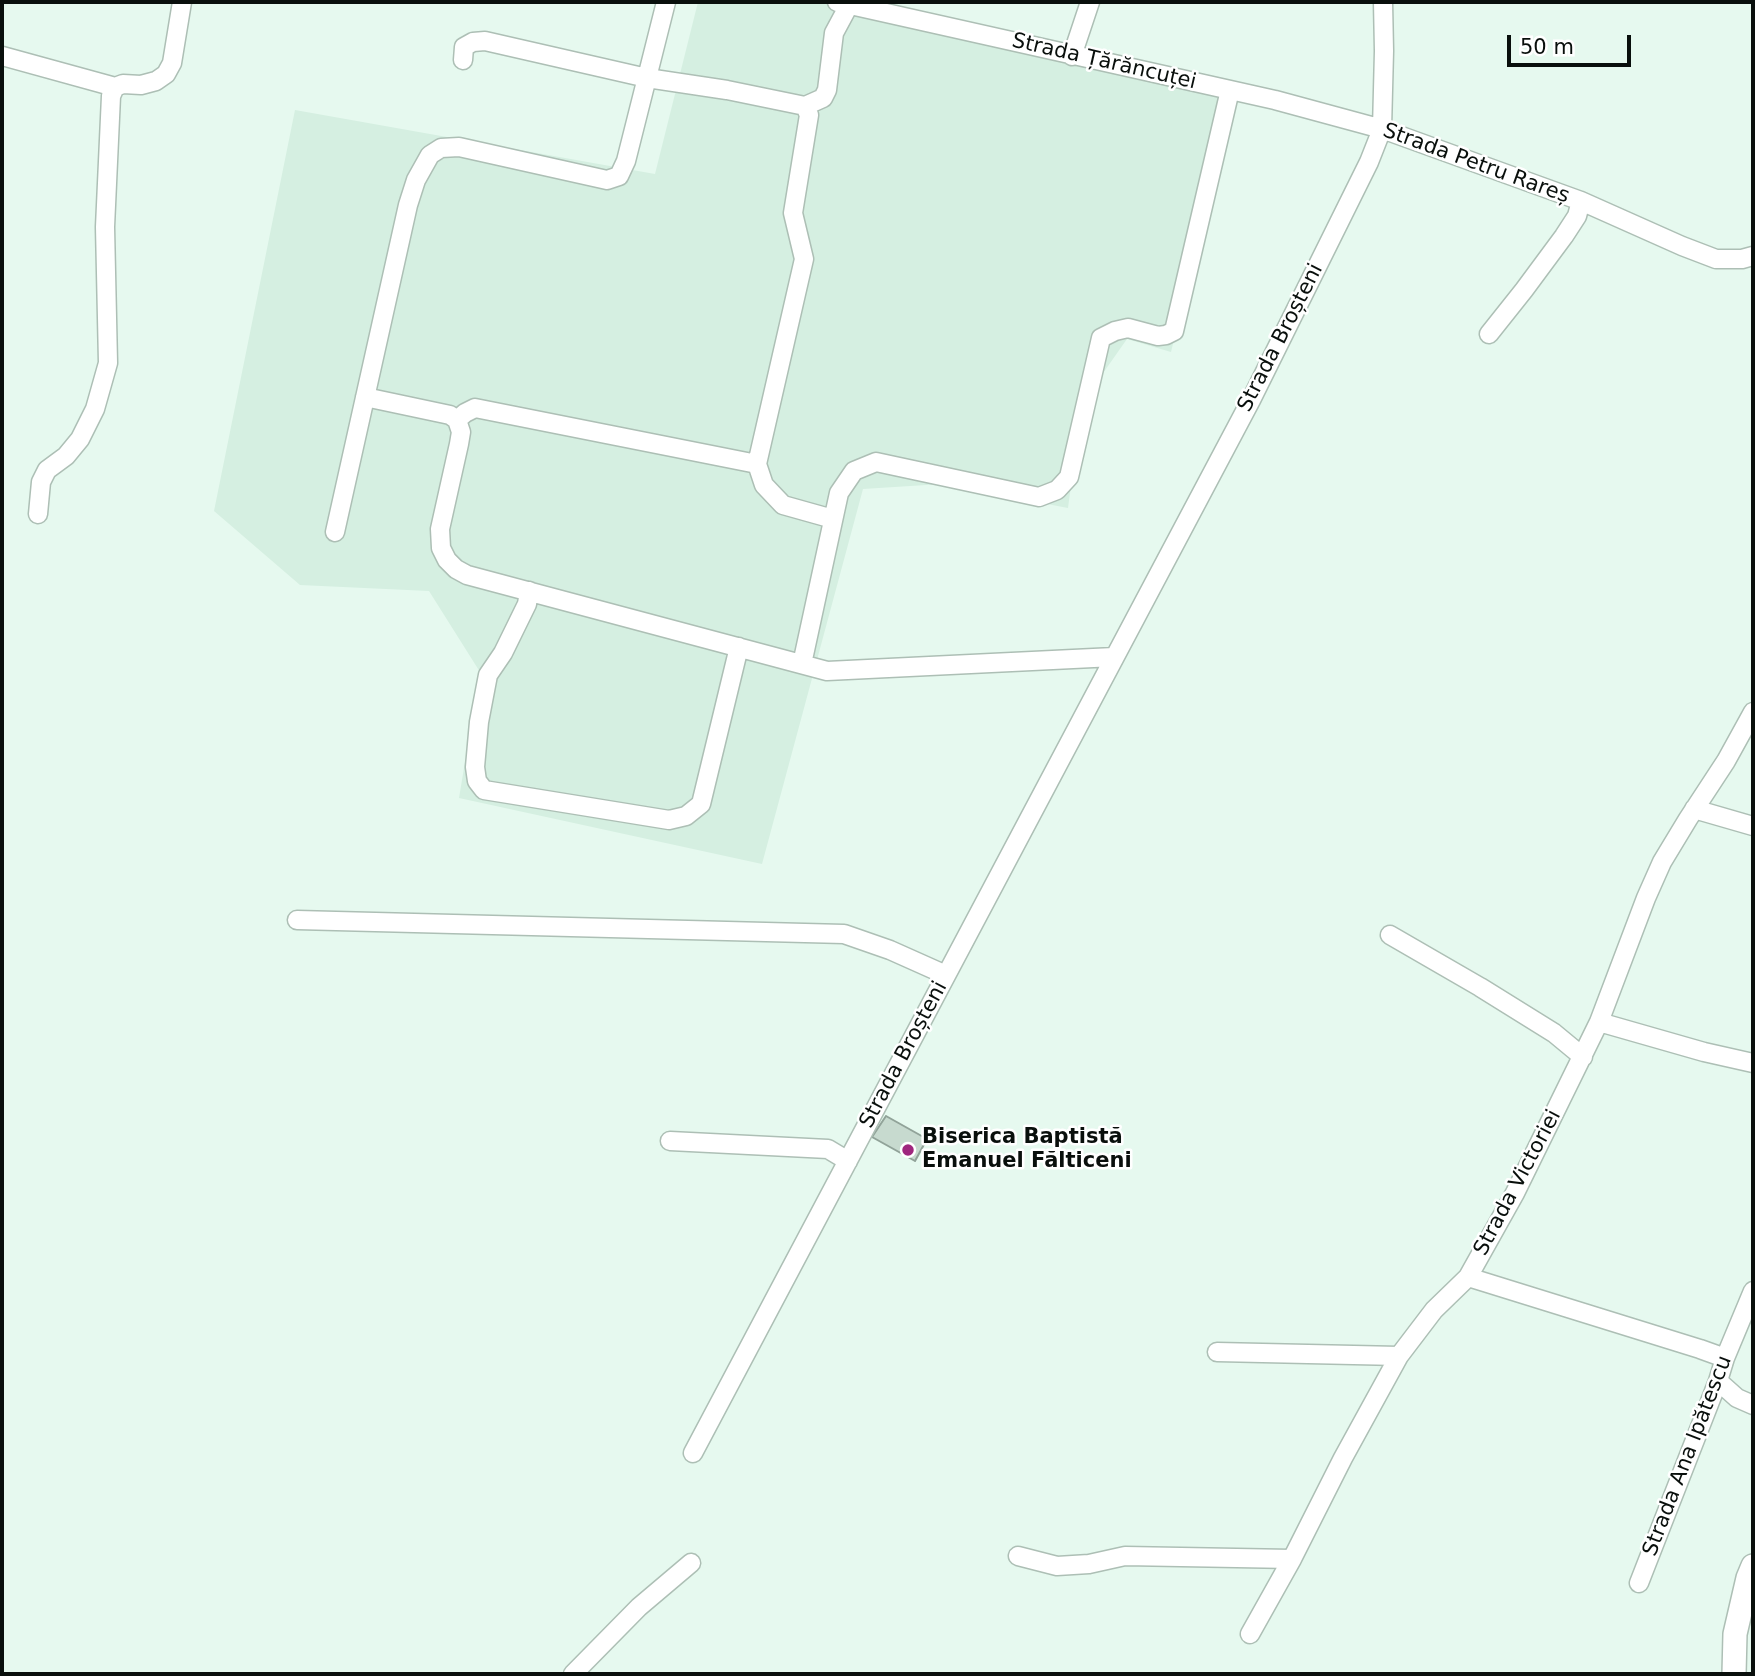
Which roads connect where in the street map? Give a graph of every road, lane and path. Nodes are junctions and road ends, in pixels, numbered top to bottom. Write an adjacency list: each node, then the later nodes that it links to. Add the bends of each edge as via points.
1 (182, 2): 10 (street, via 172,64 166,74 141,85)
2 (666, 2): 9 (street)
3 (1090, 2): 7 (street)
4 (1383, 2): 13 (street, Strada Broșteni, via 1384,51)
5 (843, 3): 7 (street, Strada Țărăncuței); 12 (street, via 827,90 822,98)
6 (2, 56): 10 (street)
7 (1072, 56): 11 (street, Strada Țărăncuței)
8 (464, 60): 9 (street, via 464,47 485,41)
9 (647, 78): 12 (street); 17 (street, via 619,176 607,180 458,147 430,155 408,205)
10 (115, 87): 20 (street, via 105,227 108,363 95,409 80,439 47,470 41,482)
11 (1230, 90): 13 (street, Strada Țărăncuței); 21 (street, via 1174,331 1157,336 1128,328 1101,338 1069,477 1057,490 1040,497 876,461 854,471 839,493)
12 (805, 106): 19 (street, via 809,115 793,213 804,258)
13 (1376, 128): 14 (street, Strada Petru Rareș); 25 (street, Strada Broșteni, via 1369,162 1251,400)
14 (1581, 201): 15 (street, Strada Petru Rareș, via 1716,260); 16 (street, Strada Petru Rareș, via 1564,236)
15 (1753, 256)
16 (1489, 334)
17 (365, 397): 18 (street); 22 (street)
18 (457, 420): 19 (street, via 475,408); 23 (street, via 461,432 440,530 441,548 447,560 467,575)
19 (757, 464): 21 (street, via 764,485 783,505)
20 (38, 514)
21 (833, 519): 26 (street)
22 (335, 532)
23 (529, 592): 24 (street); 24 (street, via 503,653 488,675 475,767 484,790 669,820 686,816 701,804)
24 (739, 648): 26 (street)
25 (1114, 657): 26 (street, via 827,671); 32 (street, Strada Broșteni)
26 (802, 664)
27 (1753, 712): 28 (street, Strada Victoriei)
28 (1694, 809): 29 (street); 33 (street, Strada Victoriei, via 1662,862)
29 (1753, 826)
30 (297, 920): 32 (street, via 844,934)
31 (1390, 935): 34 (street, via 1554,1033)
32 (946, 975): 37 (street, Strada Broșteni)
33 (1599, 1022): 34 (street, Strada Victoriei); 35 (street)
34 (1583, 1057): 38 (street, Strada Victoriei)
35 (1753, 1063)
36 (670, 1141): 37 (street, via 828,1149)
37 (848, 1161): 45 (street, Strada Broșteni)
38 (1468, 1277): 41 (street, Strada Victoriei, via 1434,1310); 42 (street)
39 (1753, 1291): 42 (street, Strada Ana Ipătescu)
40 (1217, 1352): 41 (street)
41 (1399, 1356): 47 (street, Strada Victoriei)
42 (1725, 1359): 43 (street, Strada Ana Ipătescu)
43 (1718, 1381): 44 (street); 50 (street, Strada Ana Ipătescu)
44 (1753, 1405)
45 (693, 1453)
46 (1018, 1556): 47 (street, via 1057,1566 1125,1556)
47 (1293, 1559): 51 (street, Strada Victoriei)
48 (691, 1563): 52 (street, via 639,1607)
49 (1753, 1566): 53 (main road, via 1735,1634)
50 (1639, 1583)
51 (1250, 1634)
52 (573, 1674)
53 (1734, 1674)

